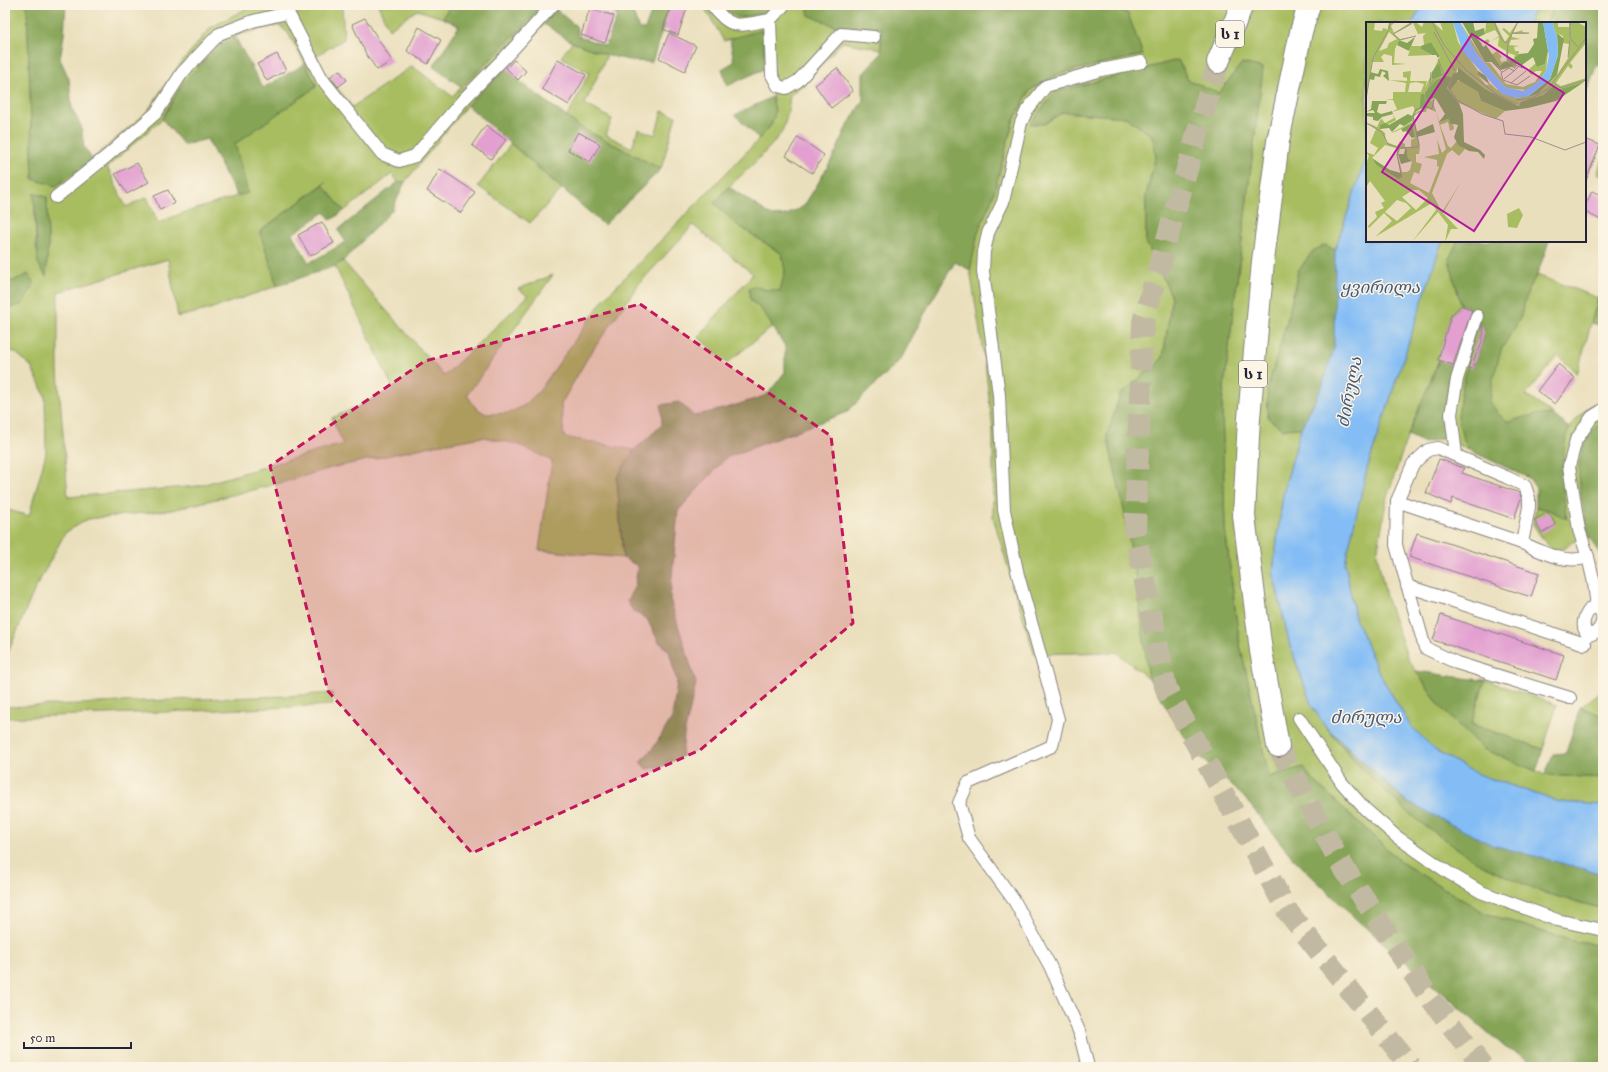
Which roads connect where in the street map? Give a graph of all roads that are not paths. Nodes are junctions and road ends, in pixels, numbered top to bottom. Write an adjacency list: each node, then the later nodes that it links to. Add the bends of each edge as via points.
1 (553, 5): 6 (street, via 463,100 415,156 399,161 382,154 322,79)
2 (712, 5): 7 (street, via 721,18 734,25)
3 (784, 5): 7 (street)
4 (1242, 5): 10 (highway, ს 1)
5 (1309, 5): 23 (highway, ს 1, via 1278,141 1263,261 1249,418 1244,516 1261,650)
6 (286, 9): 11 (street, via 219,34 182,73 156,113)
7 (770, 20): 8 (street, via 772,75 778,86 786,88 798,81 841,34)
8 (874, 37)
9 (1142, 62): 25 (street, via 1101,70 1046,86 1027,110 1021,124 1002,202 988,233 984,252 983,271 999,395 1004,510 1018,575 1058,719 1052,746 968,783 959,803 969,838 1015,902 1050,966 1078,1031)
10 (1218, 62)
11 (56, 197)
12 (1477, 316): 14 (street, via 1457,379 1451,414)
13 (1603, 410): 17 (street, via 1592,417 1576,440 1569,466 1579,530)
14 (1456, 455): 15 (street, via 1438,448 1428,450 1413,464); 16 (street, via 1525,486 1529,507)
15 (1397, 501): 16 (street); 18 (street, via 1396,545)
16 (1522, 543): 17 (street, via 1552,557 1578,561)
17 (1588, 557): 19 (street)
18 (1407, 586): 20 (street); 21 (street, via 1425,648 1457,663)
19 (1597, 608)
20 (1585, 644)
21 (1570, 698)
22 (1299, 718): 24 (street, via 1342,783 1365,809 1403,841 1481,892 1557,920)
23 (1278, 746)
24 (1603, 930)
25 (1088, 1067)

